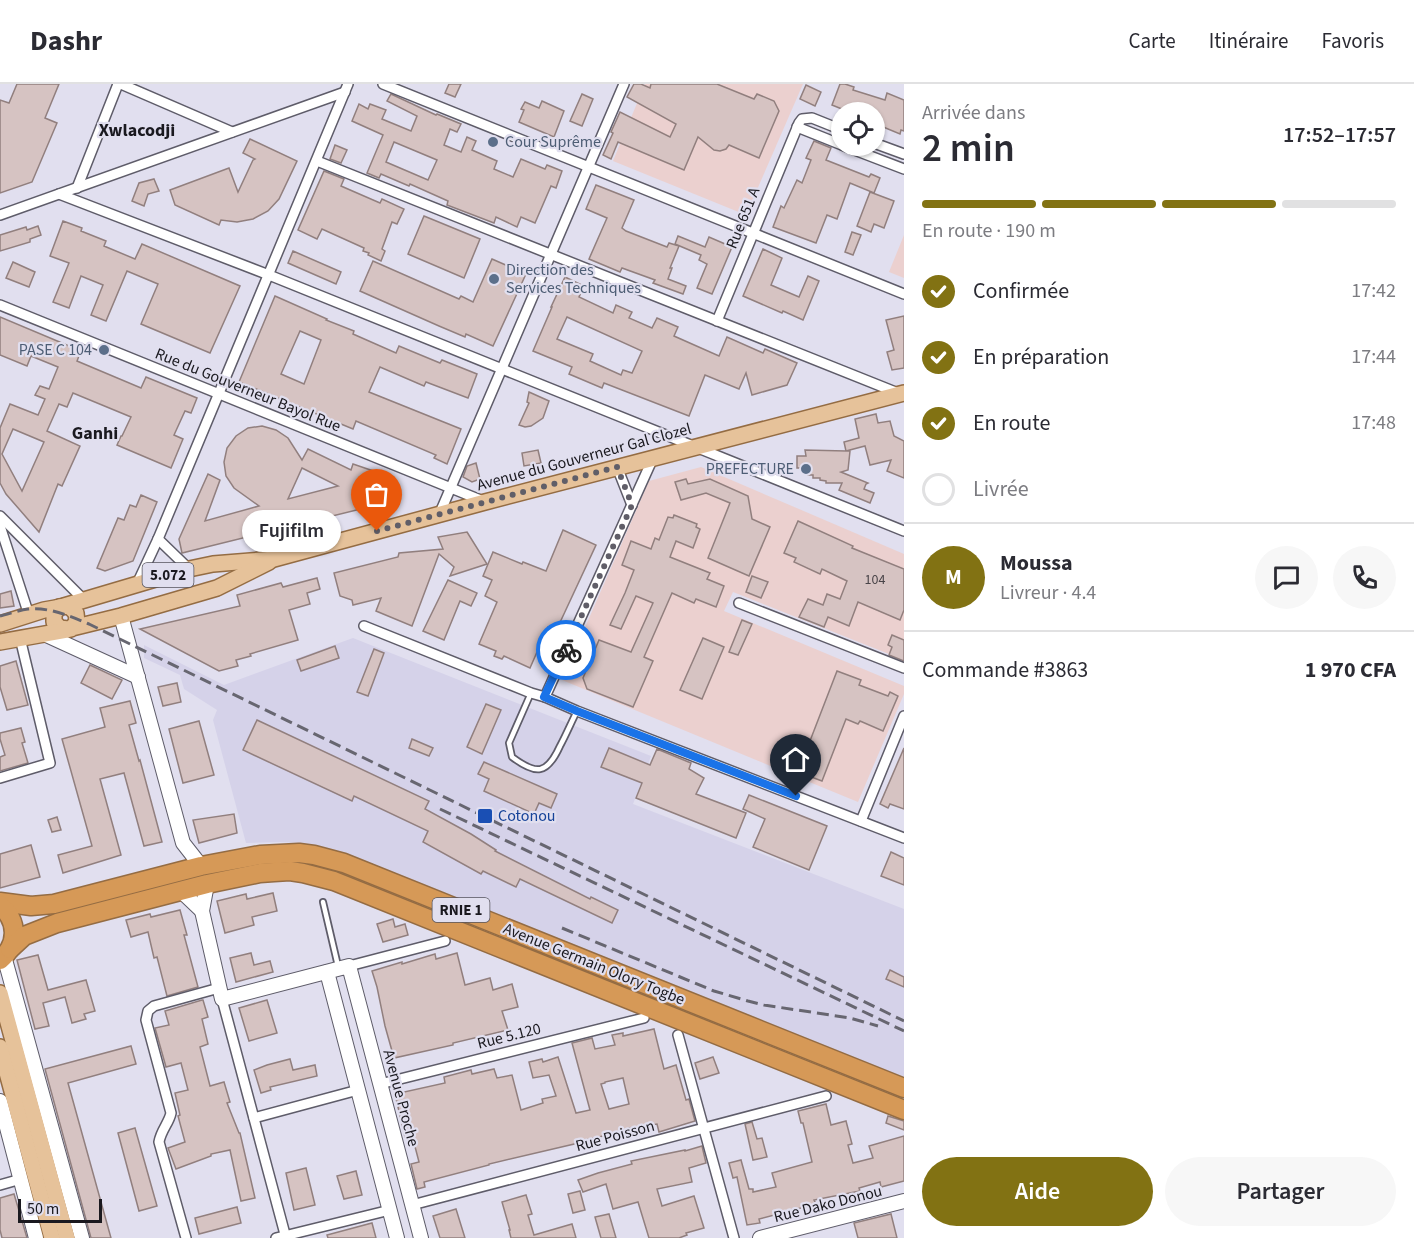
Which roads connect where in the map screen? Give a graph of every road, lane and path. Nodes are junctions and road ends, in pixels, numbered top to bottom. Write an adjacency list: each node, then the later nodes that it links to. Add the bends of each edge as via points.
1 (119, 84): 7 (street); 15 (street)
2 (383, 84): 13 (street)
3 (624, 84): 13 (street)
4 (347, 88): 7 (street); 12 (street)
5 (831, 126): 6 (street, via 807,118)
6 (797, 127): 8 (street); 18 (street, Rue 651 A)
7 (232, 132): 15 (street)
8 (831, 140)
9 (885, 147): 10 (street)
10 (904, 154)
11 (871, 156): 14 (street)
12 (316, 161): 19 (street); 20 (street)
13 (588, 167): 18 (street); 19 (street)
14 (904, 169)
15 (77, 188): 16 (street)
16 (59, 194): 17 (street); 20 (street)
17 (0, 215)
18 (753, 233): 21 (street); 23 (street, Rue 651 A)
19 (551, 254): 23 (street); 24 (street)
20 (269, 275): 24 (street); 25 (street)
21 (904, 294)
22 (0, 305): 25 (street, Rue du Gouverneur Bayol Rue)
23 (717, 321): 26 (street)
24 (502, 369): 27 (street); 30 (street)
25 (219, 394): 30 (street, Rue du Gouverneur Bayol Rue); 37 (street)
26 (903, 394): 27 (main road, Avenue du Gouverneur Gal Clozel / 5.072)
27 (696, 447): 28 (main road, Avenue du Gouverneur Gal Clozel / 5.072); 36 (street)
28 (653, 458): 29 (main road, Avenue du Gouverneur Gal Clozel / 5.072); 32 (street)
29 (617, 467): 31 (main road, Avenue du Gouverneur Gal Clozel / 5.072); 32 (street)
30 (451, 488): 31 (street, Rue du Gouverneur Bayol Rue); 33 (street)
31 (485, 502): 33 (main road, Avenue du Gouverneur Gal Clozel / 5.072)
32 (632, 505): 55 (street)
33 (439, 515): 38 (main road, Avenue du Gouverneur Gal Clozel / 5.072)
34 (0, 516): 41 (street)
35 (0, 526): 44 (street)
36 (904, 531)
37 (158, 539): 39 (street); 40 (street)
38 (274, 559): 39 (main road, Avenue du Gouverneur Gal Clozel / 5.072); 45 (main road, Avenue du Gouverneur Gal Clozel / 5.072, via 217,588)
39 (189, 569): 40 (main road, Avenue du Gouverneur Gal Clozel / 5.072)
40 (137, 584): 41 (main road, Avenue du Gouverneur Gal Clozel / 5.072)
41 (83, 599): 43 (main road, Avenue du Gouverneur Gal Clozel / 5.072)
42 (739, 603): 52 (street)
43 (62, 606): 44 (main road, Avenue du Gouverneur Gal Clozel / 5.072); 48 (main road, via 53,619 57,627)
44 (29, 615): 46 (main road, Avenue du Gouverneur Gal Clozel / 5.072)
45 (121, 616): 48 (main road, Avenue du Gouverneur Gal Clozel / 5.072); 53 (street)
46 (0, 624)
47 (364, 626): 54 (street)
48 (69, 629): 49 (main road, Avenue du Gouverneur Gal Clozel / 5.072)
49 (44, 634): 50 (main road, Avenue du Gouverneur Gal Clozel / 5.072); 53 (street)
50 (20, 638): 51 (main road, Avenue du Gouverneur Gal Clozel / 5.072); 58 (street, via 50,763)
51 (0, 642)
52 (904, 668)
53 (138, 677): 61 (street)
54 (531, 693): 55 (street); 56 (lane, via 509,743 512,757 524,766 536,770 547,767)
55 (544, 697): 56 (street)
56 (577, 711): 59 (street)
57 (904, 716): 59 (street)
58 (0, 778)
59 (861, 821): 60 (street)
60 (904, 838)
61 (183, 843): 62 (street); 63 (street)
62 (201, 866): 63 (highway, Avenue Germain Olory Togbe / RNIE 1); 79 (highway, Avenue Germain Olory Togbe / RNIE 1, via 288,853 344,863)
63 (178, 873): 67 (highway, Avenue Germain Olory Togbe / RNIE 1, via 54,904)
64 (207, 884): 65 (highway, Avenue Germain Olory Togbe / RNIE 1); 68 (street); 83 (highway, Avenue Germain Olory Togbe / RNIE 1, via 290,871 334,881)
65 (181, 891): 68 (street); 70 (highway, Avenue Germain Olory Togbe / RNIE 1, via 48,926 24,936)
66 (323, 902): 71 (lane)
67 (0, 904): 70 (highway, RNIE 1, via 13,923 14,934)
68 (202, 911): 73 (street)
69 (445, 941): 71 (street)
70 (5, 955): 95 (street)
71 (338, 969): 73 (street); 78 (street, Avenue Proche); 80 (street)
72 (0, 993): 77 (main road)
73 (221, 993): 84 (street); 96 (street, via 154,1006 147,1011 146,1020 171,1113 159,1142)
74 (644, 1018): 78 (street, Rue 5.120)
75 (678, 1035): 85 (street)
76 (0, 1047): 77 (main road)
77 (16, 1078): 93 (main road); 94 (main road)
78 (380, 1084): 89 (street, Avenue Proche)
79 (904, 1088)
80 (358, 1090): 84 (street); 90 (street)
81 (825, 1096): 85 (street, Rue Poisson)
82 (0, 1101): 86 (street)
83 (904, 1110)
84 (254, 1118): 91 (street)
85 (704, 1128): 89 (street, Rue Poisson); 99 (street)
86 (21, 1179): 87 (street); 92 (street)
87 (0, 1185)
88 (904, 1201): 100 (street, Rue Dako Donou)
89 (412, 1205): 98 (street, Avenue Proche)
90 (390, 1210): 91 (street); 97 (street)
91 (283, 1237)
92 (36, 1238)
93 (52, 1238)
94 (67, 1238)
95 (82, 1238)
96 (186, 1238)
97 (397, 1238)
98 (421, 1238)
99 (734, 1238)
100 (760, 1238)

